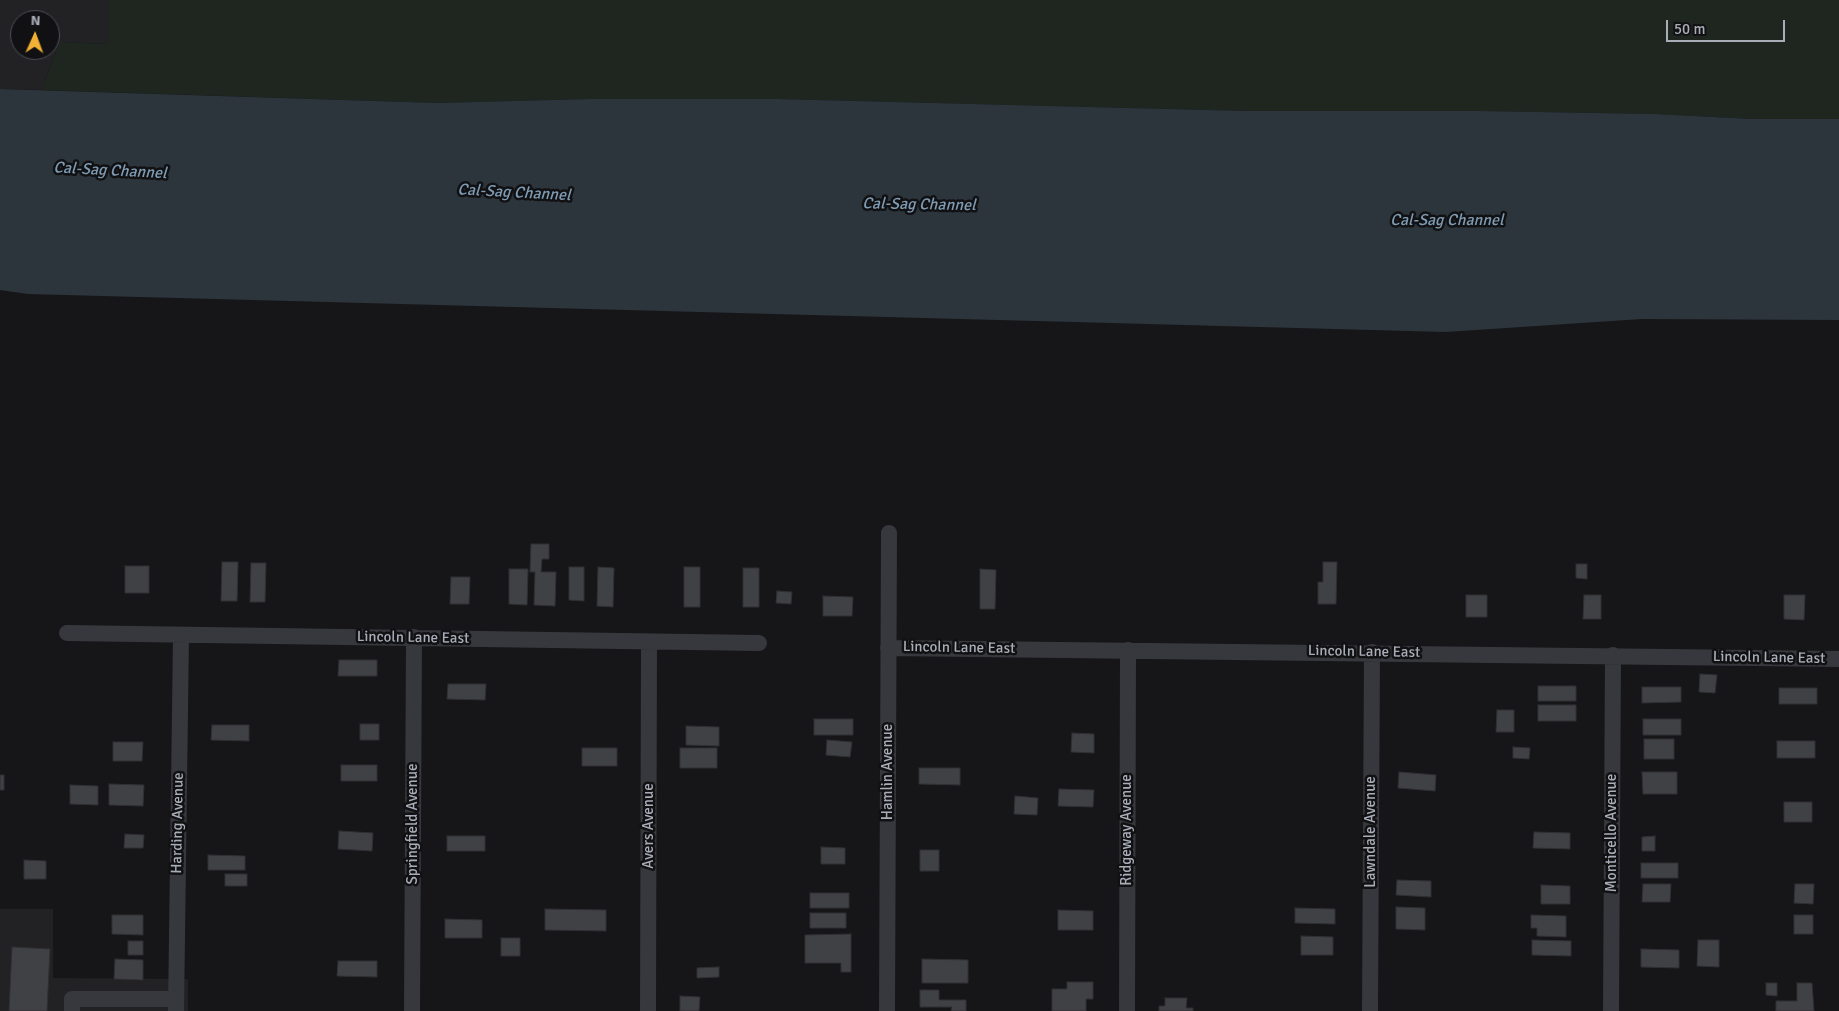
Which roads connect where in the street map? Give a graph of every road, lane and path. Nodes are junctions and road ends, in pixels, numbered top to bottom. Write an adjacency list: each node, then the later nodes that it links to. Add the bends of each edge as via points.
1 (889, 533): 7 (street, Hamlin Avenue)
2 (67, 634): 3 (street, Lincoln Lane East)
3 (181, 635): 4 (street, Lincoln Lane East); 12 (street, Harding Avenue)
4 (414, 638): 5 (street, Lincoln Lane East); 14 (street, Springfield Avenue)
5 (650, 642): 6 (street, Lincoln Lane East); 15 (street, Avers Avenue)
6 (759, 643)
7 (888, 648): 8 (street, Lincoln Lane East); 16 (street, Hamlin Avenue)
8 (1128, 650): 9 (street, Lincoln Lane East); 17 (street, Ridgeway Avenue)
9 (1372, 652): 10 (street, Lincoln Lane East); 18 (street, Lawndale Avenue)
10 (1613, 655): 11 (street, Lincoln Lane East); 19 (street, Monticello Avenue)
11 (1839, 659)
12 (176, 1005): 13 (street, via 72,999)
13 (72, 1011)
14 (412, 1011)
15 (648, 1011)
16 (887, 1011)
17 (1127, 1011)
18 (1370, 1011)
19 (1611, 1011)

